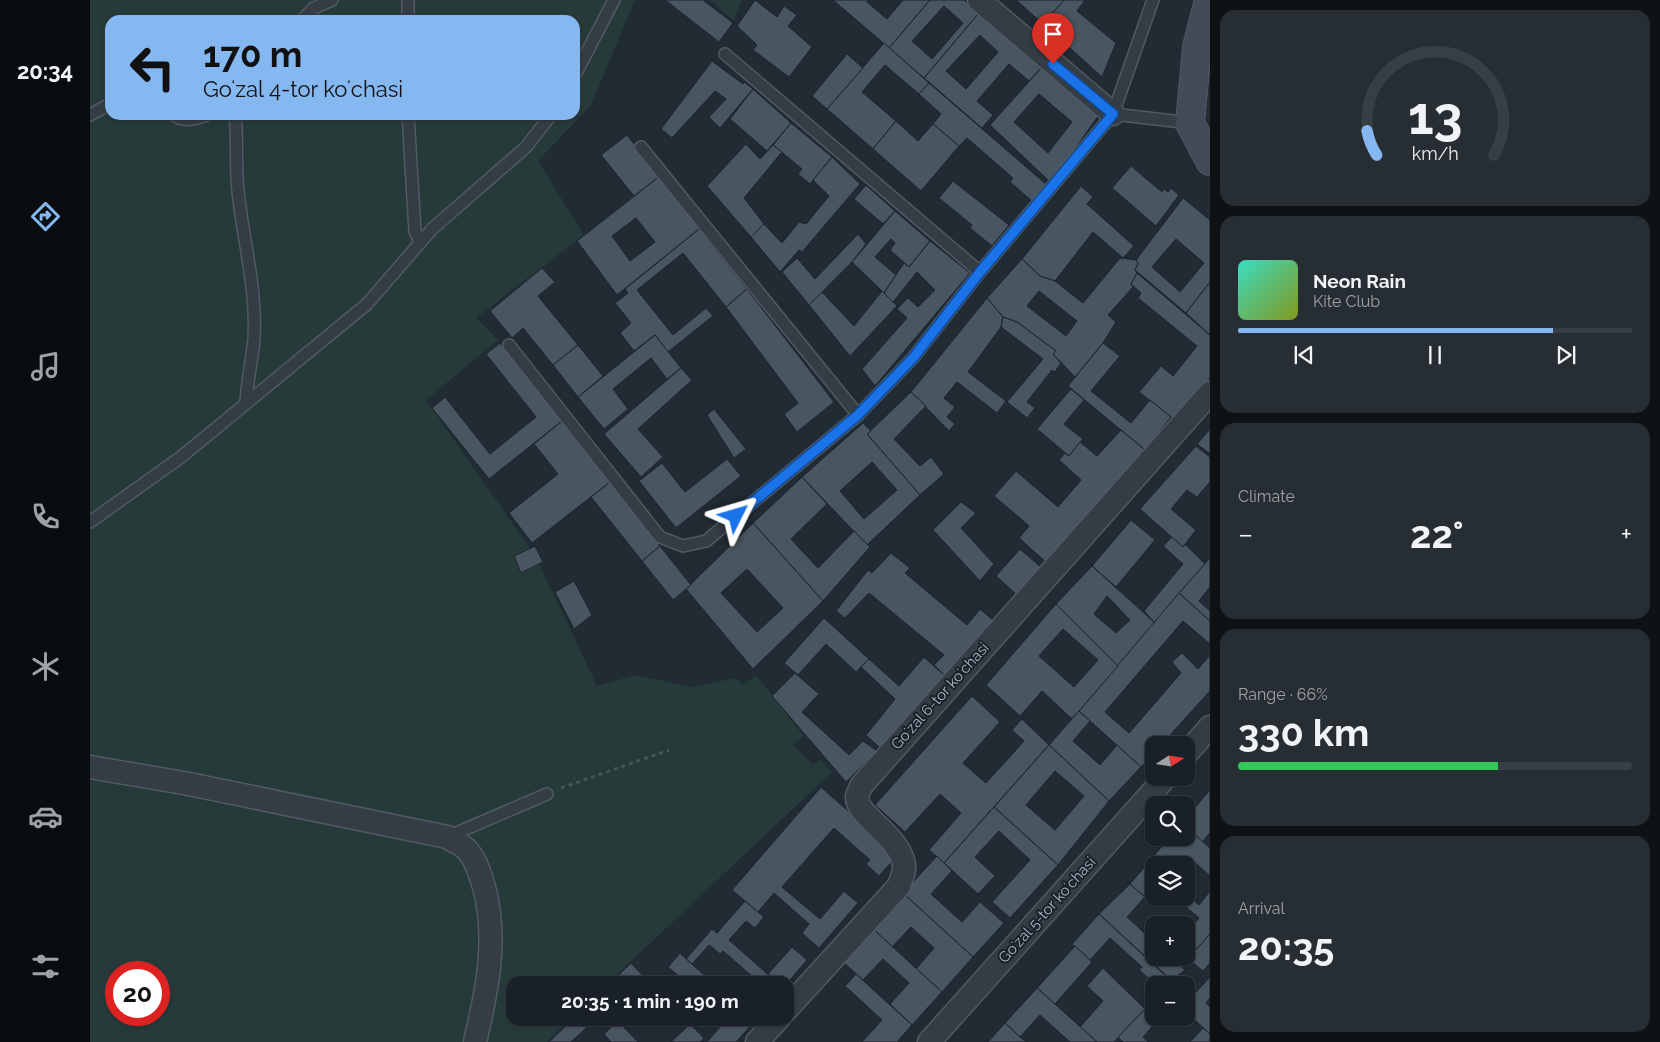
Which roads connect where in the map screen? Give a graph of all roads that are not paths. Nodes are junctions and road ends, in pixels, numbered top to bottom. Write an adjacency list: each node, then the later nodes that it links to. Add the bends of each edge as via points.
1 (332, 0): 7 (lane)
2 (408, 0): 8 (lane)
3 (614, 0): 10 (lane)
4 (979, 0): 13 (street)
5 (1153, 0): 13 (lane)
6 (1209, 0): 19 (street, via 1197,47)
7 (307, 15)
8 (408, 15)
9 (725, 54): 23 (lane)
10 (580, 65)
11 (105, 106): 12 (lane)
12 (90, 114)
13 (1113, 114): 19 (lane); 23 (lane)
14 (181, 120): 15 (lane)
15 (194, 120)
16 (235, 120): 26 (lane, via 238,188 250,260 254,338)
17 (408, 120): 22 (lane, via 415,231)
18 (547, 120): 22 (lane, via 526,147)
19 (1190, 123): 21 (street)
20 (641, 147): 27 (lane)
21 (1210, 162)
22 (420, 242): 26 (lane, via 367,304)
23 (980, 272): 27 (lane, via 913,358)
24 (509, 345): 27 (lane, via 660,537 683,546 706,542)
25 (1210, 393): 35 (street, Goʻzal 6-tor koʻchasi, via 861,786 857,797 859,806 891,839 901,854 904,870 899,886)
26 (246, 403): 28 (lane, via 181,458)
27 (858, 415)
28 (90, 522)
29 (1210, 727): 30 (street)
30 (1195, 744)
31 (90, 766): 34 (street)
32 (1158, 786): 39 (street, Goʻzal 5-tor koʻchasi)
33 (547, 794): 34 (lane)
34 (447, 837): 37 (street, via 466,849 479,870 489,905 491,941 486,995)
35 (794, 1001)
36 (772, 1026): 38 (street)
37 (475, 1042)
38 (757, 1042)
39 (929, 1042)

